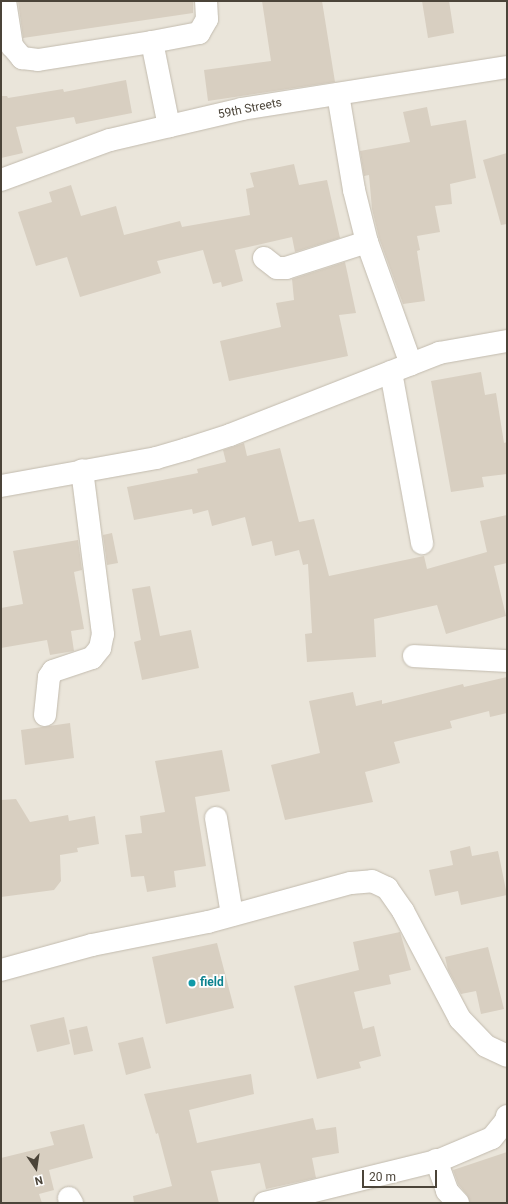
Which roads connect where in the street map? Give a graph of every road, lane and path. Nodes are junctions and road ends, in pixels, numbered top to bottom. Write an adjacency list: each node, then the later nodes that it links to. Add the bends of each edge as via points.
1 (5, 1): 3 (street, via 12,46 22,58 38,60)
2 (206, 1): 3 (street, via 207,19 199,33)
3 (152, 42): 6 (street)
4 (507, 67): 5 (street, 59th Streets)
5 (338, 94): 6 (street, 59th Streets, via 242,108); 8 (street, via 354,190)
6 (169, 126): 7 (street, 59th Streets, via 110,140)
7 (1, 180)
8 (367, 242): 9 (street, via 286,268 278,268); 11 (street)
9 (264, 258)
10 (507, 341): 11 (street, via 465,347)
11 (411, 364): 12 (street)
12 (391, 372): 13 (street, via 230,435 187,449 156,458); 15 (street)
13 (82, 470): 14 (street); 18 (street, via 103,634 100,648 92,658 53,671 49,677)
14 (1, 486)
15 (422, 543)
16 (414, 656): 17 (street)
17 (507, 661)
18 (45, 715)
19 (216, 818): 20 (street)
20 (232, 915): 21 (street, via 92,945); 22 (street, via 352,882 372,881 387,888 403,911 460,1019 486,1046)
21 (1, 970)
22 (507, 1056)
23 (507, 1116): 24 (street, via 492,1138)
24 (436, 1160): 25 (street); 26 (street, via 447,1191)
25 (265, 1203)
26 (458, 1203)

